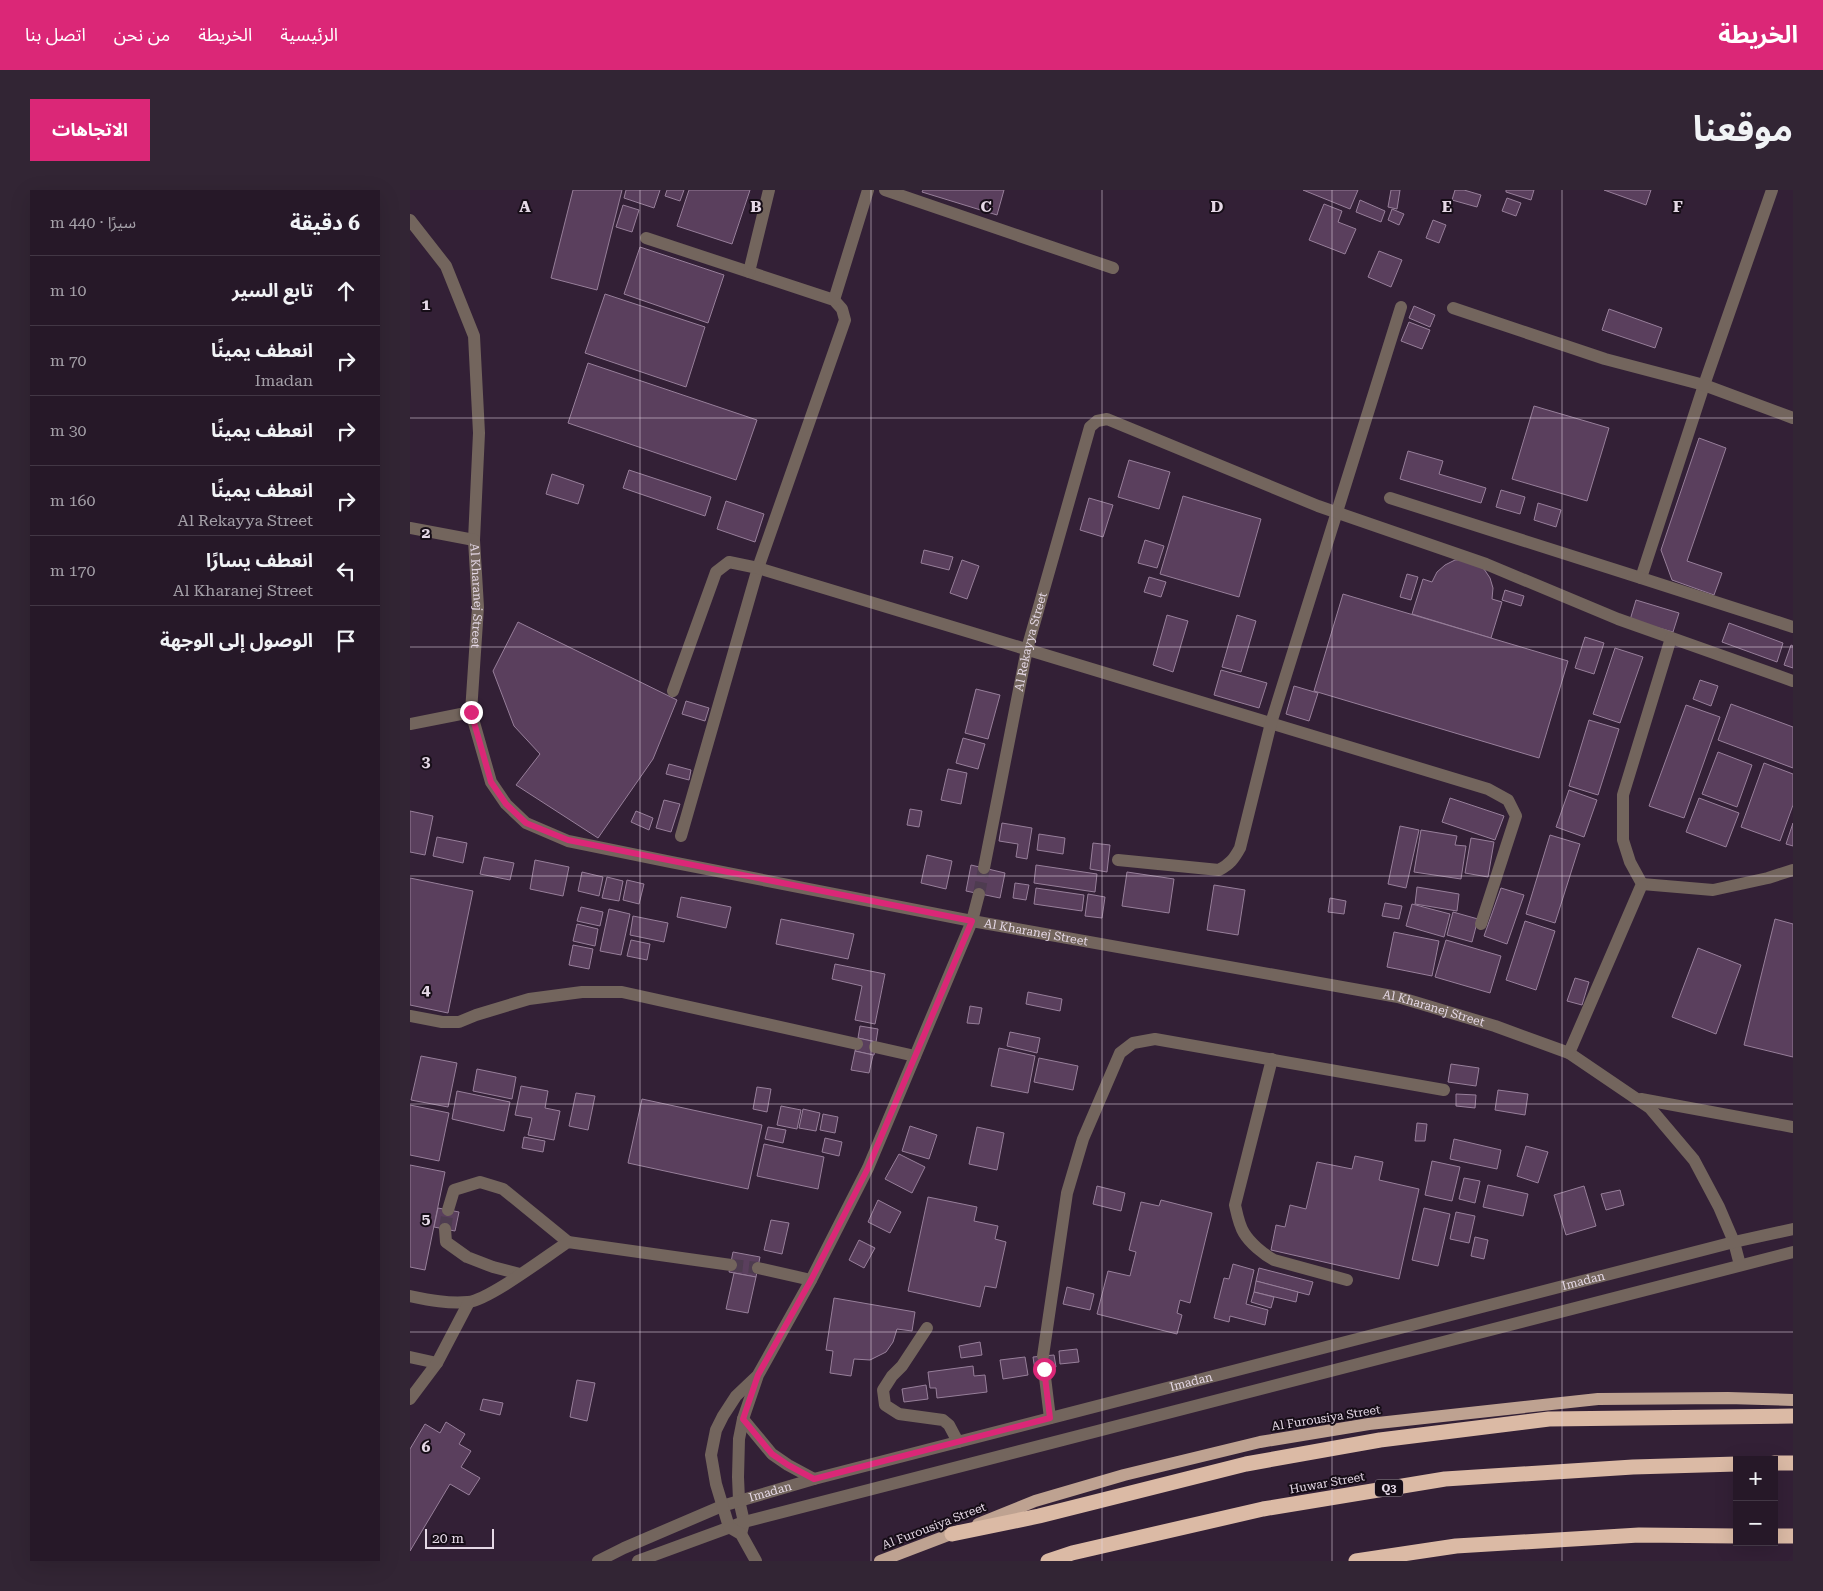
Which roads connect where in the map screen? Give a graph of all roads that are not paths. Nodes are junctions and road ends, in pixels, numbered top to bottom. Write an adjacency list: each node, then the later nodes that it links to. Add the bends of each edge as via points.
1 (769, 190): 8 (street)
2 (868, 190): 9 (street)
3 (885, 190): 7 (street)
4 (1772, 190): 12 (street)
5 (410, 220): 17 (street, Al Kharanej Street, via 446,266 474,336 480,434)
6 (646, 238): 8 (street)
7 (1113, 268)
8 (749, 272): 9 (street)
9 (834, 300): 18 (street, via 842,309 845,320)
10 (1401, 307): 15 (street)
11 (1453, 308): 12 (street, via 1605,359)
12 (1704, 385): 13 (street); 19 (street)
13 (1793, 418)
14 (1390, 498): 19 (street)
15 (1336, 513): 21 (street, via 1486,564); 22 (street, Al Rekayya Street, via 1107,419 1097,421 1090,428); 26 (street)
16 (410, 528): 17 (street)
17 (474, 540): 25 (street, Al Kharanej Street, via 478,607)
18 (758, 568): 22 (street); 24 (street, via 729,562 716,572); 28 (street)
19 (1641, 578): 20 (street)
20 (1793, 627)
21 (1671, 638): 23 (street); 32 (street, via 1623,795 1623,840)
22 (1027, 649): 26 (street); 30 (street, Al Rekayya Street)
23 (1793, 681)
24 (672, 691)
25 (471, 712): 27 (street); 34 (street, Al Kharanej Street, via 491,782 506,804 526,823 568,840)
26 (1271, 723): 29 (street, via 1240,848 1229,865 1219,870); 35 (street, via 1488,789 1508,800 1516,816)
27 (410, 724)
28 (681, 836)
29 (1118, 860)
30 (984, 868)
31 (1793, 870): 32 (street, via 1713,890)
32 (1642, 884): 39 (street)
33 (980, 894): 34 (street)
34 (972, 921): 39 (street, Al Kharanej Street, via 1398,996); 40 (street)
35 (1481, 924)
36 (410, 1016): 37 (street, via 459,1022 529,999 582,992 622,992)
37 (857, 1044)
38 (875, 1047): 40 (street)
39 (1569, 1053): 43 (street, Al Kharanej Street)
40 (915, 1056): 55 (street, via 868,1168)
41 (1272, 1059): 42 (street); 56 (street, via 1235,1205 1239,1220 1244,1233 1265,1255); 66 (street, via 1155,1039 1133,1043 1120,1053 1083,1139 1067,1193 1043,1362)
42 (1444, 1090)
43 (1636, 1098): 44 (street); 49 (street, Al Kharanej Street, via 1650,1108 1694,1160)
44 (1793, 1127)
45 (448, 1210): 48 (street, via 454,1190 480,1182 502,1189)
46 (445, 1229): 54 (street, via 446,1242 467,1258)
47 (1793, 1229): 49 (street, Imadan)
48 (568, 1242): 51 (street); 54 (street)
49 (1734, 1242): 52 (street, Al Kharanej Street); 66 (street, Imadan)
50 (1793, 1252): 52 (street, Imadan)
51 (731, 1265)
52 (1740, 1265): 76 (street, Imadan)
53 (758, 1268): 55 (street)
54 (520, 1274): 58 (street, via 486,1297)
55 (811, 1280): 62 (street)
56 (1347, 1280)
57 (410, 1296): 58 (street, via 433,1301)
58 (469, 1302): 61 (street)
59 (927, 1328): 68 (street, via 883,1390 885,1405 899,1414 943,1420 950,1425)
60 (410, 1357): 61 (street)
61 (437, 1363): 63 (street)
62 (758, 1375): 67 (street); 74 (street, via 736,1396 714,1437 712,1464)
63 (410, 1399)
64 (1793, 1400): 77 (main road, Al Furousiya Street, via 1598,1399 1369,1424 1260,1442 1124,1475 1035,1501)
65 (1793, 1416): 77 (highway, via 1549,1420 1380,1440 1246,1464)
66 (1050, 1418): 68 (street, Imadan)
67 (743, 1419): 72 (street, via 772,1454); 73 (street, via 737,1460)
68 (958, 1442): 72 (street, Imadan)
69 (1793, 1463): 71 (highway)
70 (1733, 1464): 85 (highway, Huwar Street / Q3, via 1445,1479 1263,1509)
71 (1778, 1464)
72 (814, 1479): 73 (street, Imadan)
73 (739, 1500): 74 (street, Imadan); 76 (street)
74 (722, 1506): 75 (street); 81 (street, Imadan)
75 (730, 1527): 76 (street); 82 (street)
76 (743, 1528): 83 (street)
77 (952, 1534): 84 (main road, Al Furousiya Street)
78 (1733, 1536): 86 (highway, via 1639,1535 1456,1546)
79 (1778, 1536): 80 (highway)
80 (1793, 1536)
81 (598, 1561)
82 (638, 1561)
83 (756, 1561)
84 (880, 1561)
85 (1048, 1561)
86 (1356, 1561)

